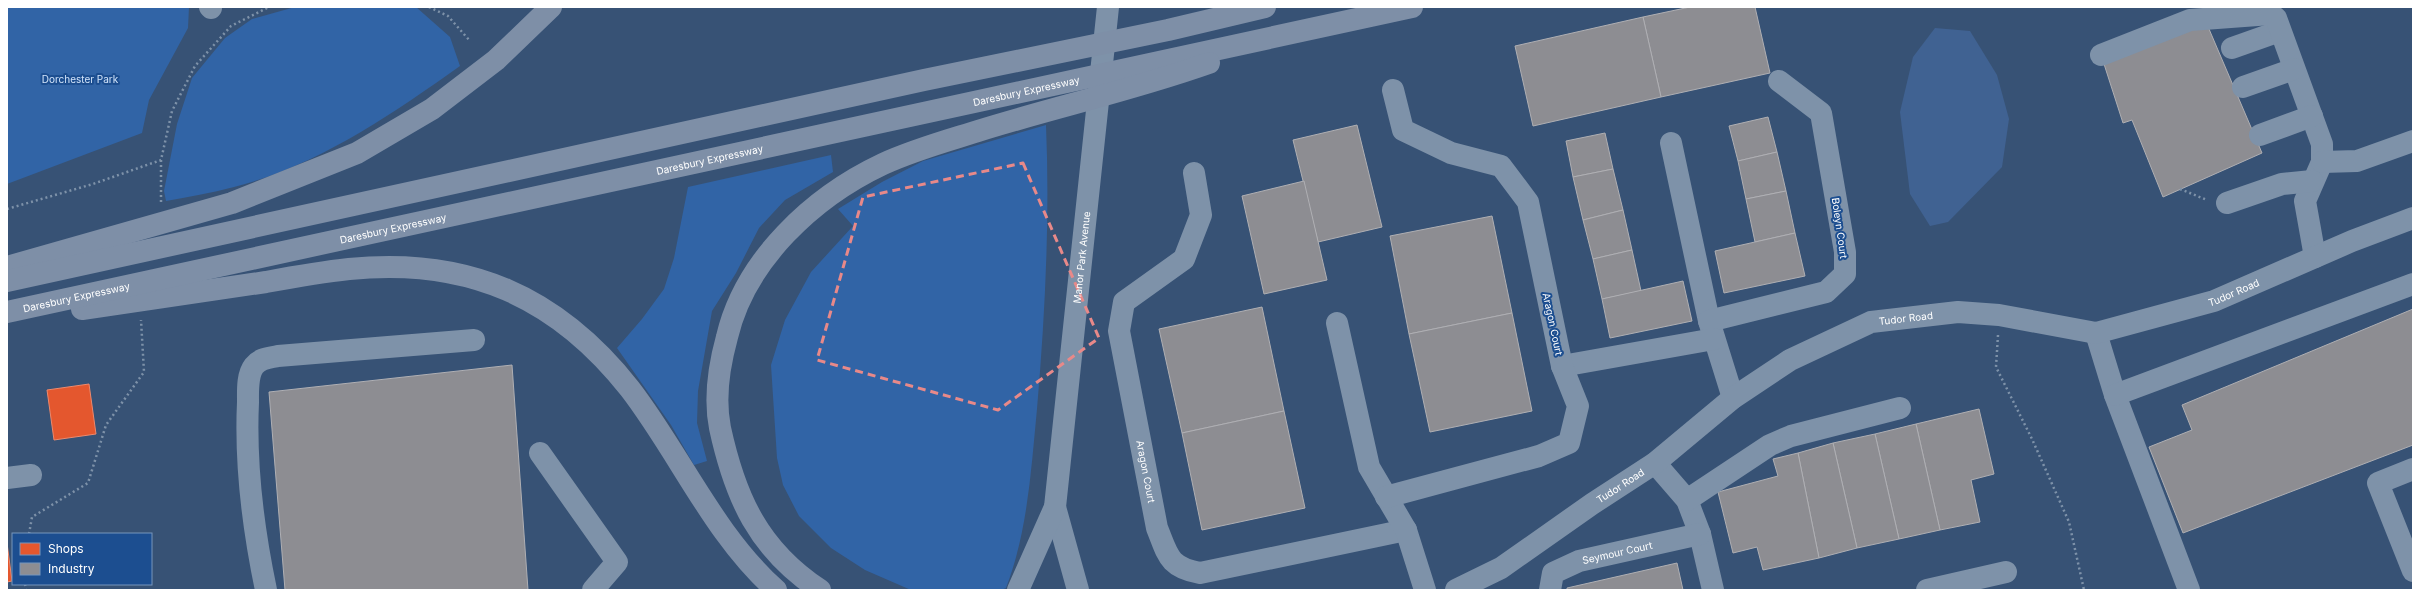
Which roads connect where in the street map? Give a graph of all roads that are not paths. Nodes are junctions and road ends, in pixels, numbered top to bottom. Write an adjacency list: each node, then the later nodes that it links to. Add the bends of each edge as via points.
1 (551, 7): 23 (main road, via 496,60 432,109 357,153 232,203)
2 (1108, 7): 43 (street, Manor Park Avenue)
3 (1265, 7): 24 (main road)
4 (1412, 7): 9 (main road, via 1290,34)
5 (2280, 31): 6 (street); 7 (street, via 2271,14 2202,18 2180,23); 8 (street)
6 (2232, 48)
7 (2101, 55)
8 (2294, 69): 11 (street); 13 (street)
9 (1163, 70): 26 (main road, Daresbury Expressway, via 1055,84); 51 (main road, via 942,142 883,164 830,195 785,235 751,276 732,317 719,367 717,414 729,469 747,512 774,551 804,580)
10 (1779, 81): 29 (street, Boleyn Court, via 1821,112 1845,252 1845,274 1826,292)
11 (2243, 87)
12 (1393, 90): 32 (street, Aragon Court, via 1404,130 1451,153 1501,166 1528,202)
13 (2312, 116): 14 (street); 17 (street, via 2322,144)
14 (2260, 135)
15 (2413, 141): 17 (street, via 2357,162)
16 (1671, 143): 29 (street)
17 (2322, 162): 19 (street)
18 (1194, 173): 44 (street, Aragon Court, via 1201,215 1184,259 1124,302 1119,331 1157,528 1170,559 1182,570 1200,573)
19 (2312, 181): 20 (street, via 2282,184); 22 (street, via 2305,208)
20 (2219, 202)
21 (2413, 218): 22 (street, Tudor Road)
22 (2314, 257): 30 (street, Tudor Road, via 2214,301)
23 (7, 267)
24 (7, 281)
25 (2413, 284): 33 (street)
26 (7, 312)
27 (7, 319): 50 (main road, via 350,269 412,268 456,273 492,283 540,306 570,326 598,352 630,390 748,562)
28 (1337, 323): 41 (street, via 1368,467)
29 (1711, 330): 32 (street, Boleyn Court); 34 (street)
30 (2096, 333): 33 (street); 34 (street, Tudor Road, via 1999,315 1958,312 1871,322 1790,360)
31 (474, 340): 48 (street, via 278,356 262,359 253,367 249,381 247,423 248,480 256,543)
32 (1562, 366): 41 (street, Aragon Court, via 1578,406 1569,443 1539,456)
33 (2115, 395): 59 (street)
34 (1733, 398): 37 (street, Tudor Road)
35 (1900, 408): 42 (street, via 1791,436 1770,445)
36 (540, 452): 49 (street, via 617,562)
37 (1655, 463): 42 (street); 55 (street, Tudor Road, via 1501,568)
38 (2413, 469): 46 (street, via 2378,482)
39 (31, 475): 40 (street)
40 (7, 478)
41 (1386, 497): 44 (street)
42 (1687, 500): 45 (street)
43 (1055, 507): 52 (street, Manor Park Avenue); 53 (street, Manor Park Avenue)
44 (1406, 530): 54 (street)
45 (1700, 534): 56 (street, Seymour Court, via 1579,560 1553,573); 57 (street)
46 (2413, 571)
47 (2006, 572): 58 (street)
48 (266, 590)
49 (593, 590)
50 (776, 590)
51 (820, 590)
52 (1018, 590)
53 (1078, 590)
54 (1425, 590)
55 (1456, 590)
56 (1550, 590)
57 (1714, 590)
58 (1926, 590)
59 (2189, 590)

